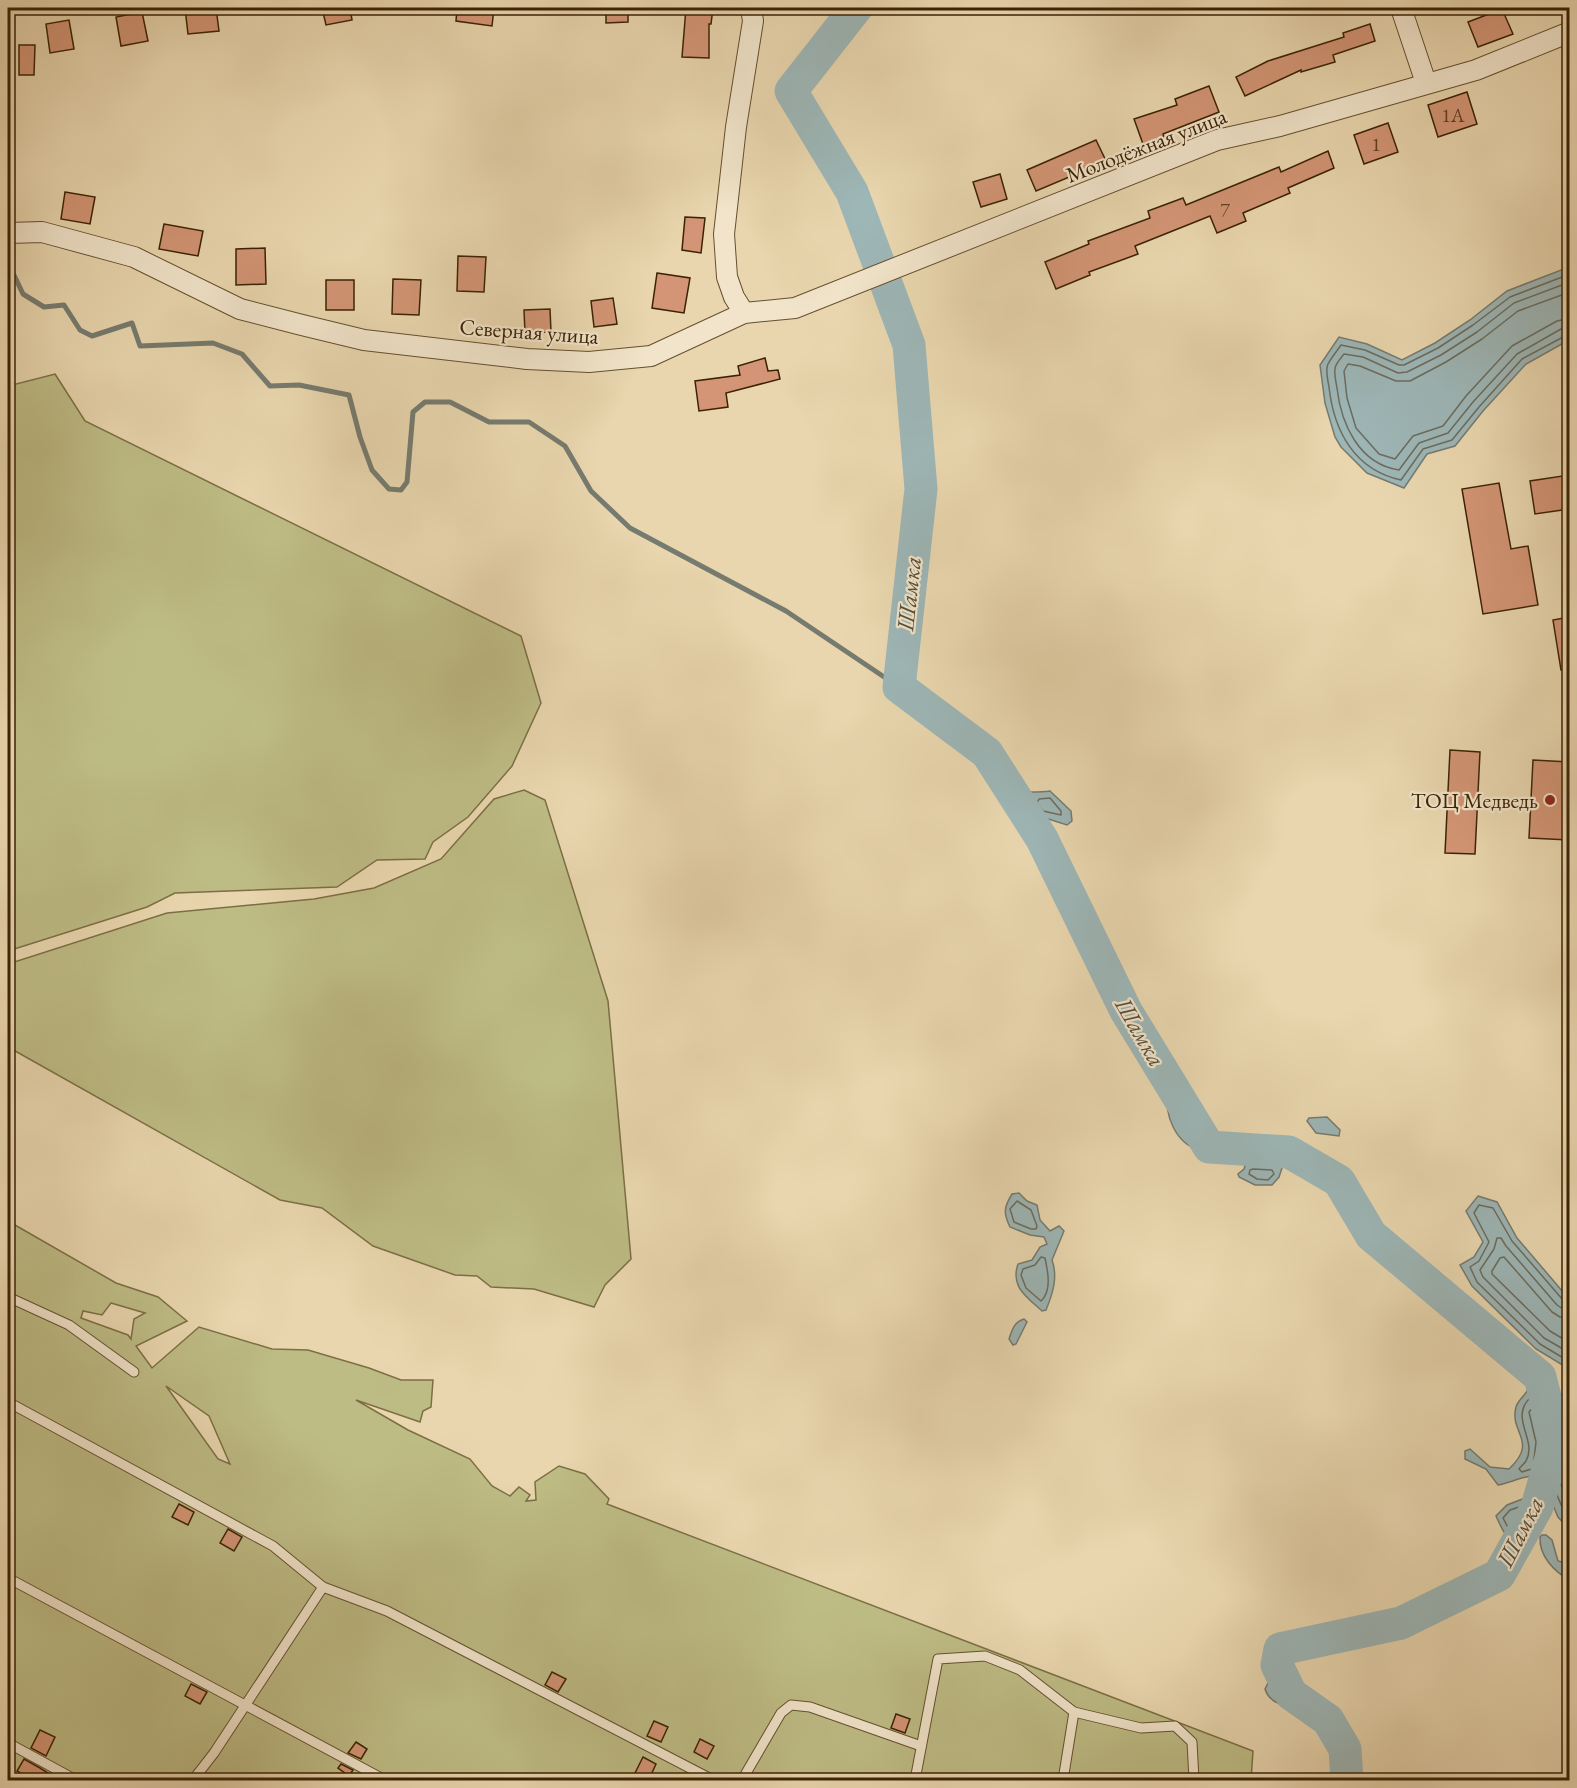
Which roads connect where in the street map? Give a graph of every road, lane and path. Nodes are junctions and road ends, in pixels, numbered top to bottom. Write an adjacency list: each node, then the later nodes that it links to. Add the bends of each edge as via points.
1 (752, 8): 6 (street, via 724,234 728,278)
2 (1401, 8): 4 (street)
3 (1569, 32): 4 (street, Молодёжная улица, via 1476,70)
4 (1426, 83): 6 (street, Молодёжная улица, via 1280,126 1217,140 795,308)
5 (8, 232): 6 (street, Северная улица, via 42,232 134,257 240,309 312,328 364,340 516,357 589,362 651,356)
6 (744, 313)
7 (8, 1297): 8 (lane, via 69,1325)
8 (134, 1372)
9 (8, 1402): 11 (lane, via 273,1546)
10 (8, 1578): 12 (lane)
11 (323, 1587): 12 (lane); 19 (lane, via 387,1611)
12 (245, 1705): 17 (lane); 18 (lane)
13 (1074, 1712): 15 (lane, via 1020,1670 986,1656 938,1659); 22 (lane); 23 (lane, via 1142,1728 1175,1726 1192,1742)
14 (8, 1743): 16 (lane)
15 (921, 1746): 20 (lane, via 810,1707 791,1705 782,1713); 21 (lane)
16 (76, 1780)
17 (193, 1780)
18 (385, 1780)
19 (713, 1780)
20 (742, 1780)
21 (915, 1780)
22 (1063, 1780)
23 (1194, 1780)

